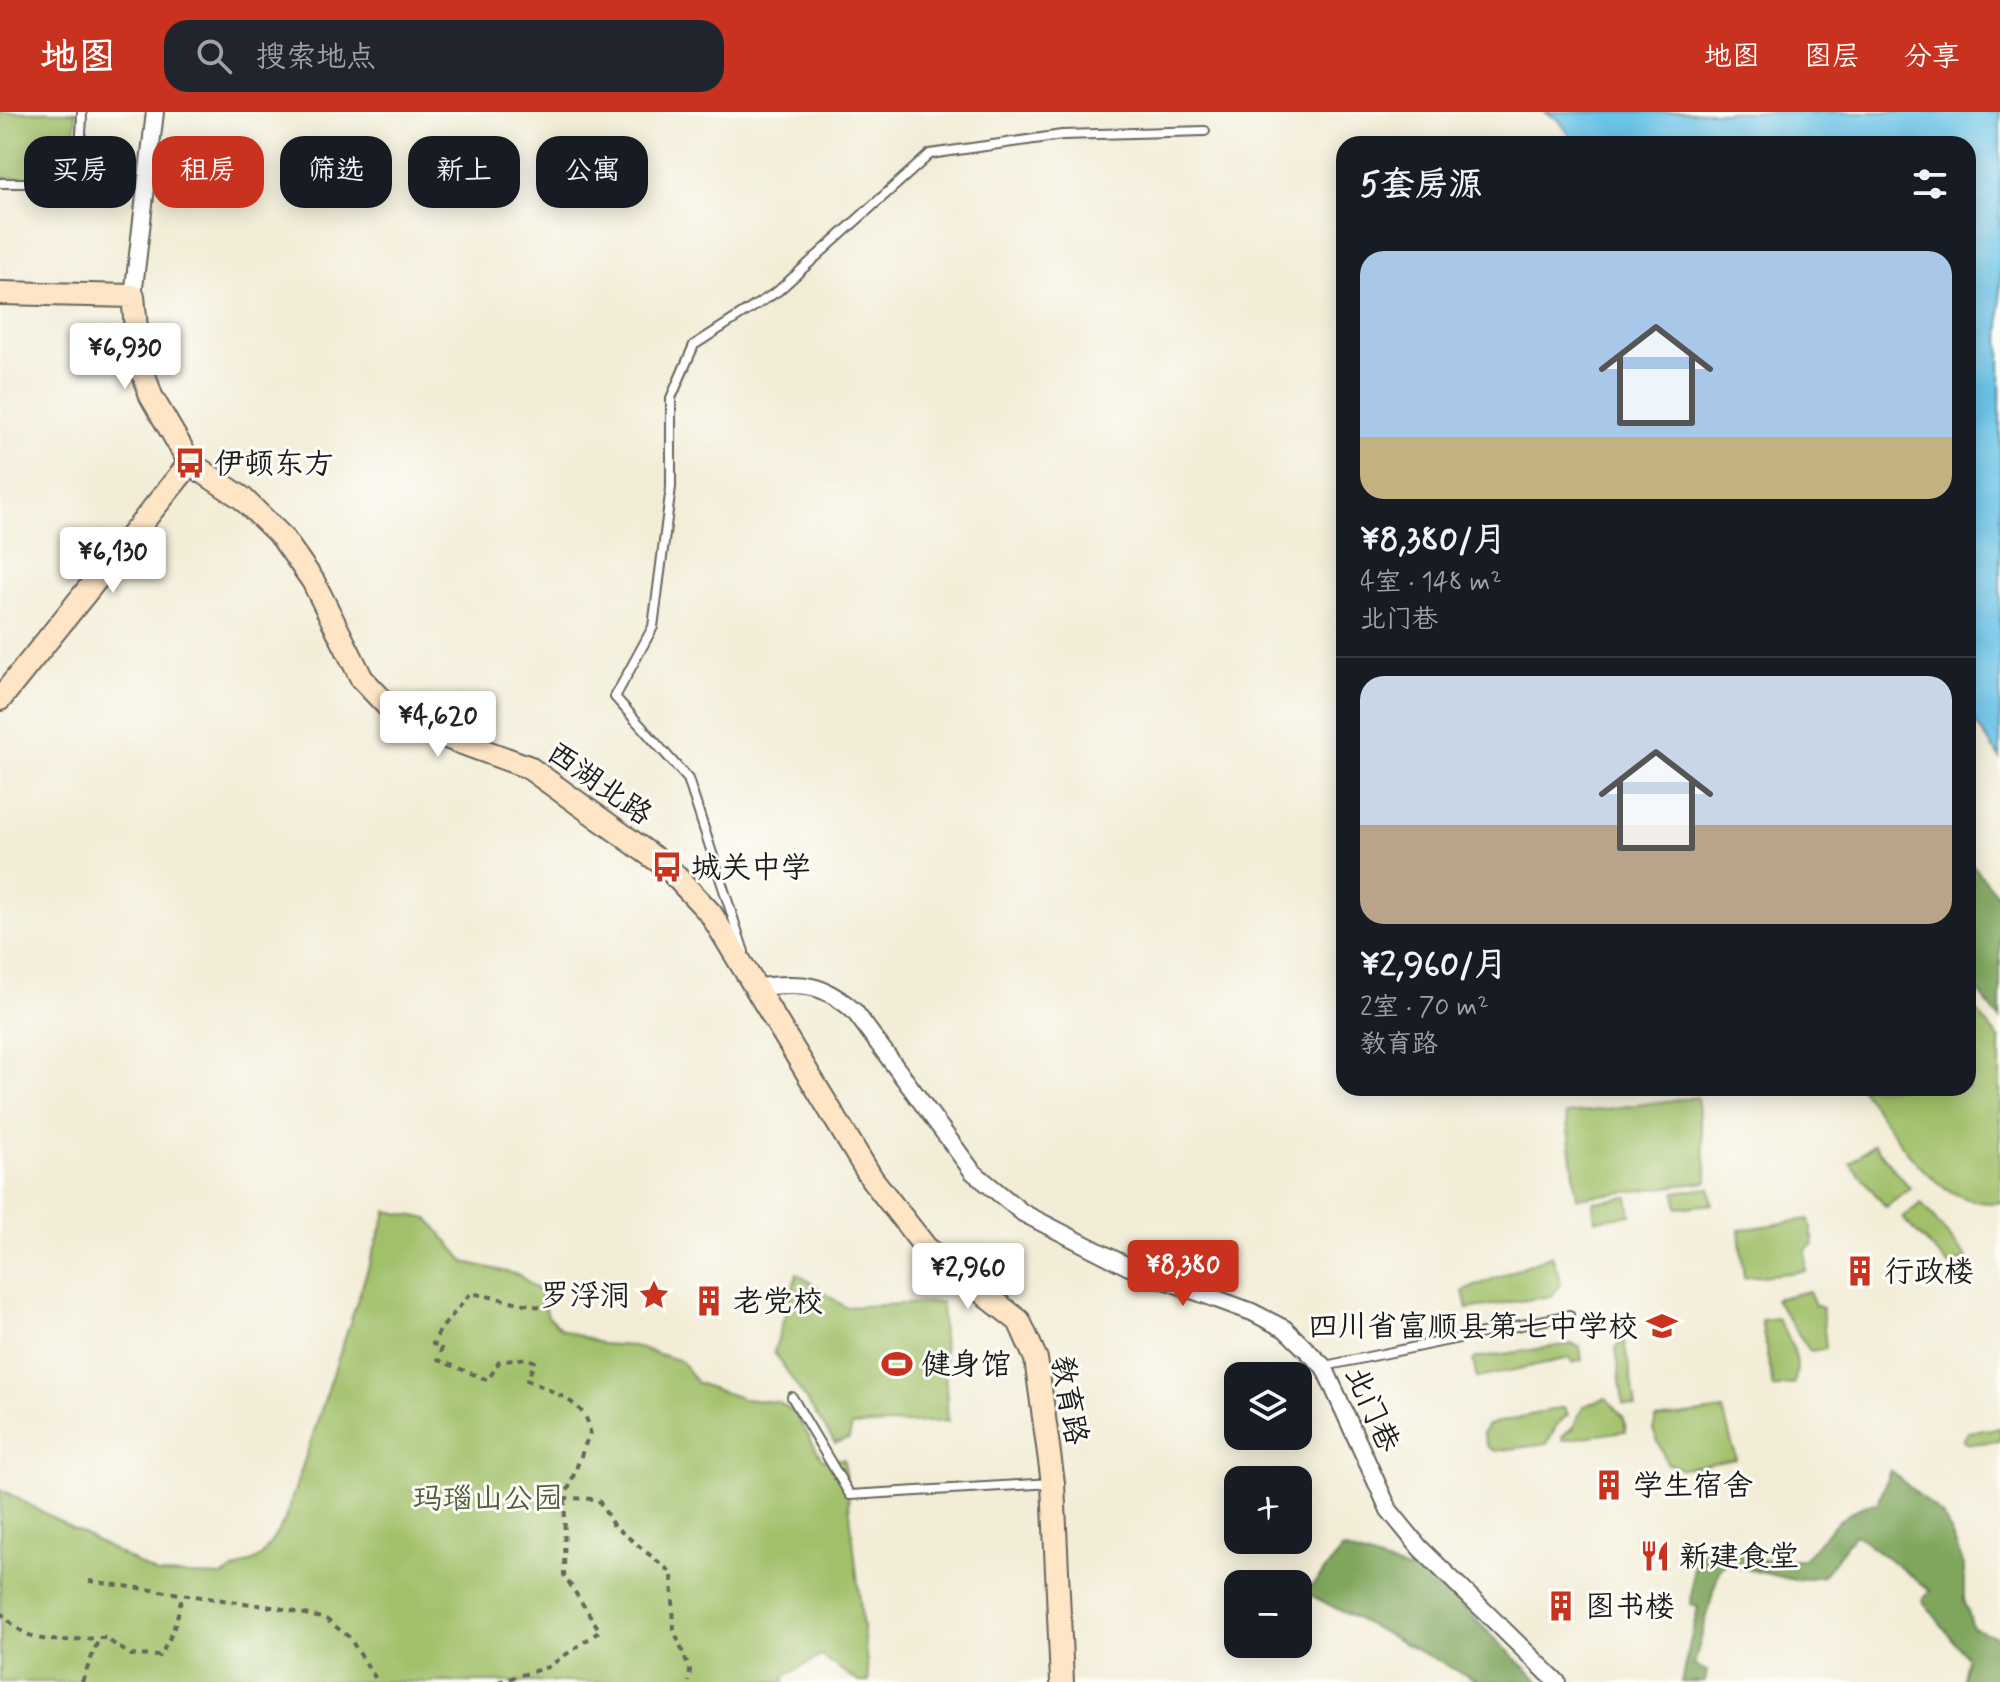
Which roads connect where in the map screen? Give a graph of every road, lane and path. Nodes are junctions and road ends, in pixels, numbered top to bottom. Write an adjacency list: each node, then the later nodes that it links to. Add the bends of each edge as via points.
1 (82, 112): 4 (lane, via 80,152 68,173 48,183)
2 (155, 112): 6 (street)
3 (1205, 131): 9 (lane, via 1062,135 930,154 778,291 694,345 671,398 671,487 653,627 615,697 688,779)
4 (0, 183)
5 (0, 293): 6 (street)
6 (133, 296): 7 (street, via 139,360 147,384)
7 (190, 463): 8 (street); 9 (street, 西湖北路, via 242,498 282,537 313,581 362,679 402,721 528,767 667,867 711,914)
8 (0, 699)
9 (755, 987): 12 (street, 北门巷, via 805,984 833,992 855,1012 973,1172 1023,1213 1129,1267 1252,1312 1285,1329); 14 (street, 教育路, via 872,1179 926,1248 1019,1321 1036,1359)
10 (540, 1307): 15 (path, via 471,1293 433,1344 442,1347 438,1360 488,1380 499,1362 527,1358 535,1362 527,1380 573,1401 590,1432)
11 (1569, 1315): 12 (lane)
12 (1324, 1367): 25 (street, 北门巷, via 1389,1510 1420,1548)
13 (792, 1397): 14 (lane, via 850,1495)
14 (1053, 1483): 24 (street, 教育路)
15 (565, 1498): 22 (path, via 564,1575 600,1631 548,1667); 23 (path, via 598,1499 613,1525 672,1573 674,1630 690,1671)
16 (89, 1581): 17 (path)
17 (182, 1594): 19 (path, via 173,1631 159,1656 131,1655); 21 (path, via 326,1619 349,1637)
18 (0, 1612): 19 (path, via 37,1640)
19 (99, 1638): 20 (path)
20 (82, 1682)
21 (378, 1682)
22 (498, 1682)
23 (689, 1682)
24 (1062, 1682)
25 (1557, 1682)

